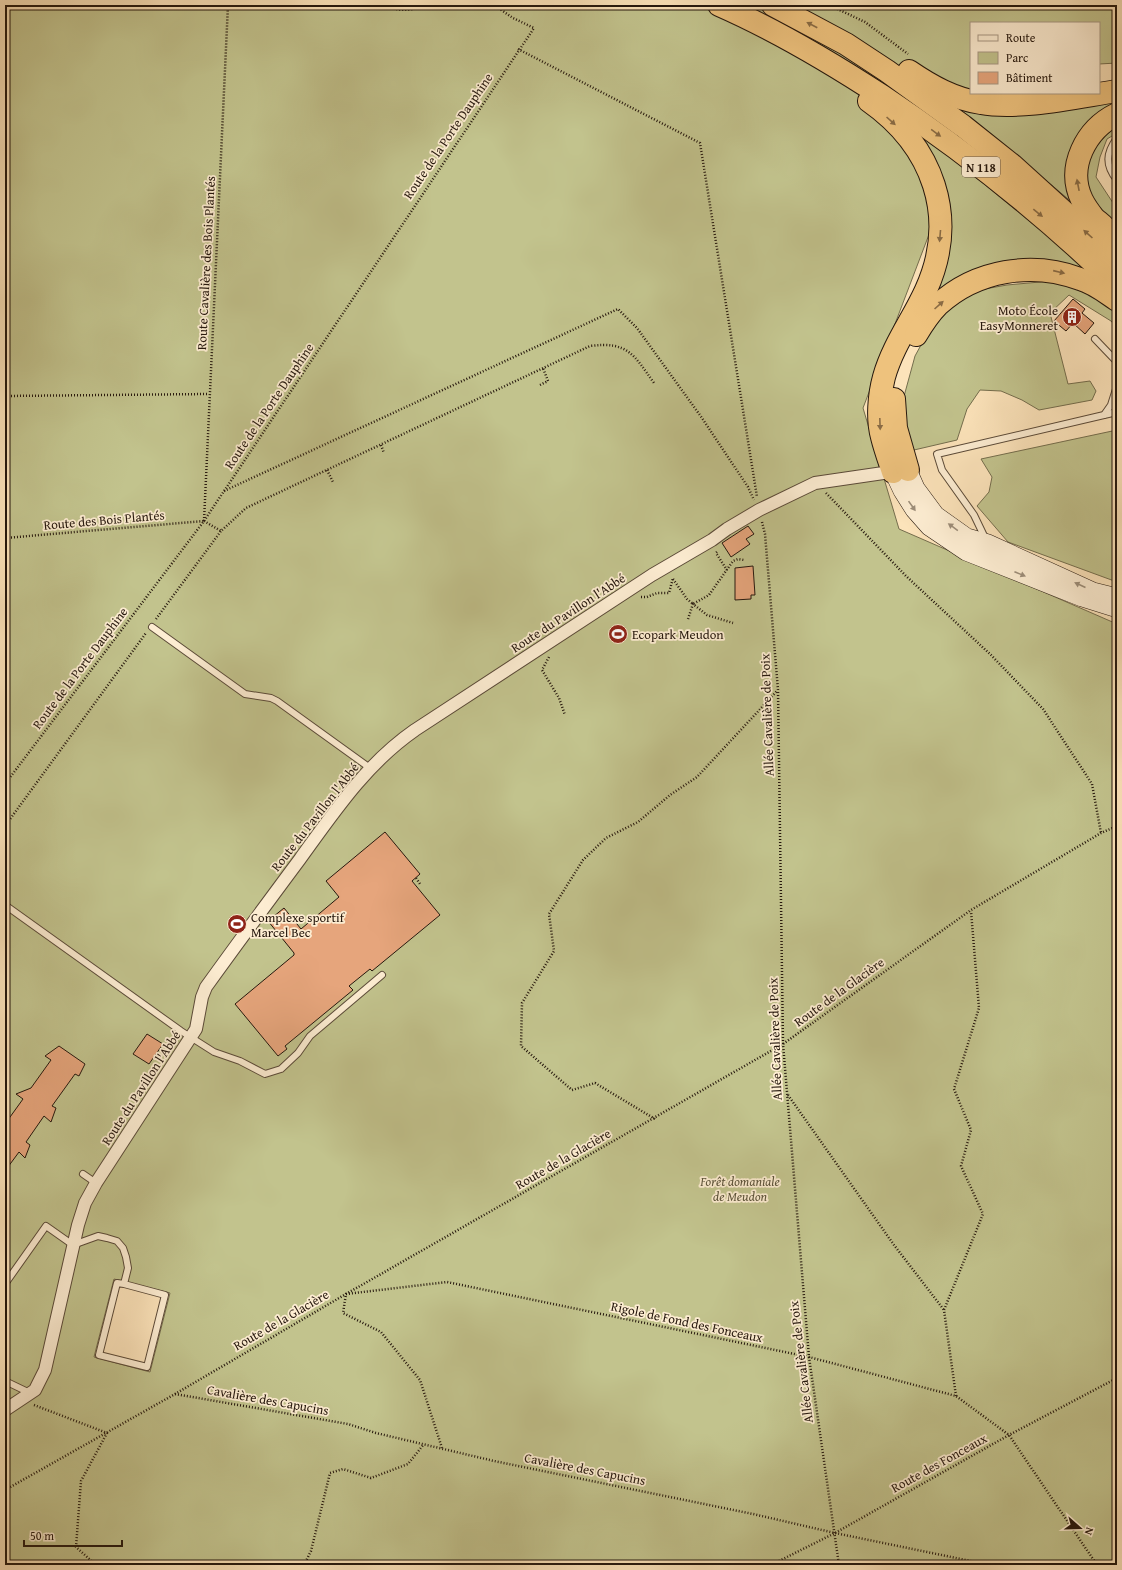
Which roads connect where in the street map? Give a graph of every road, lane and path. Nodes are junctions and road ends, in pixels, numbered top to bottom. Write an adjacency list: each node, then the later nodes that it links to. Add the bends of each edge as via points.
1 (228, 5): 27 (path, Route Cavalière des Bois Plantés)
2 (385, 5): 3 (path, via 393,9 408,10 416,10)
3 (426, 5)
4 (494, 5): 9 (path, Route de la Porte Dauphine, via 534,28)
5 (719, 5): 11 (highway, N 118)
6 (773, 5): 8 (highway, N 118, one-way to 6)
7 (829, 5): 10 (path, via 865,22)
8 (846, 44): 13 (highway, via 875,50 934,87 980,103 1030,104); 18 (highway, N 118, one-way to 8, via 1012,165 963,126)
9 (518, 49): 37 (path, Route de la Porte Dauphine); 38 (path, via 700,143)
10 (911, 57)
11 (834, 65): 19 (highway, N 118, one-way to 19, via 913,116 956,148 1043,217); 34 (highway, one-way to 34, via 851,89 874,105 911,142 931,176 939,204 941,228 936,263 922,298 892,354 880,401 881,432)
12 (1117, 91): 14 (highway)
13 (1097, 94)
14 (1100, 94)
15 (1117, 114): 18 (highway, one-way to 15, via 1108,231 1082,200 1077,176 1079,156 1087,139 1104,122)
16 (1117, 138): 17 (lane, via 1110,146 1108,157 1111,172)
17 (1117, 180)
18 (1115, 258)
19 (1117, 285)
20 (1117, 300): 34 (highway, one-way to 20, via 894,408 895,387 900,366 912,341 938,305 979,279 1005,271 1030,269 1052,271 1081,279)
21 (1095, 340): 22 (lane)
22 (1117, 362)
23 (543, 368): 24 (path, via 590,346 614,345 628,350); 25 (path, via 548,381); 31 (path)
24 (654, 383)
25 (540, 385)
26 (1117, 386): 30 (lane, via 1111,405)
27 (209, 394): 28 (path); 39 (path, Route Cavalière des Bois Plantés)
28 (5, 396)
29 (1117, 412): 30 (lane)
30 (1104, 414): 42 (lane, via 938,454 942,470 974,515)
31 (381, 445): 32 (path); 33 (path)
32 (384, 453)
33 (327, 470): 35 (path); 40 (path, via 246,508)
34 (900, 471): 36 (street, Route du Pavillon l'Abbé); 42 (street, one-way to 34, via 968,537 936,515); 51 (street, one-way to 51, via 902,492 914,510 929,527 966,552 1082,598)
35 (333, 482)
36 (816, 483): 38 (street, Route du Pavillon l'Abbé); 64 (path, via 906,576 991,655 1043,709 1092,784)
37 (224, 492): 38 (path, via 618,309 637,328 702,418 748,487); 39 (path, Route de la Porte Dauphine)
38 (759, 510): 45 (street, Route du Pavillon l'Abbé); 58 (path, Allée Cavalière de Poix, via 765,534)
39 (204, 521): 40 (path); 41 (path, Route des Bois Plantés); 61 (path, Route de la Porte Dauphine)
40 (221, 531): 53 (path)
41 (5, 538)
42 (988, 543): 48 (street, one-way to 42, via 1093,591)
43 (717, 555): 46 (path)
44 (744, 560): 46 (path, via 734,561)
45 (666, 567): 47 (path); 60 (street, Route du Pavillon l'Abbé, via 404,738)
46 (727, 570): 50 (path, via 709,595)
47 (673, 578): 49 (path, via 669,593); 50 (path)
48 (1117, 596)
49 (636, 597)
50 (693, 604): 52 (path); 54 (path, via 707,615)
51 (1117, 609)
52 (688, 619)
53 (155, 620)
54 (733, 623)
55 (152, 627): 60 (lane, via 245,694 278,701)
56 (147, 632): 62 (path)
57 (550, 657): 59 (path, via 542,670 559,698)
58 (778, 690): 71 (path, Allée Cavalière de Poix); 73 (path, via 697,777 670,795 638,822 606,838 583,860 549,914 554,952 522,1003 521,1046 572,1090 596,1083)
59 (565, 715)
60 (370, 768): 70 (street, Route du Pavillon l'Abbé, via 206,987 196,1029)
61 (5, 784)
62 (5, 826)
63 (1117, 826): 64 (path, Route de la Glacière)
64 (1101, 833): 68 (path, Route de la Glacière)
65 (416, 878): 66 (path)
66 (420, 884)
67 (5, 905): 70 (lane)
68 (971, 910): 71 (path, Route de la Glacière); 80 (path, via 979,1008 954,1089 971,1130 961,1166 983,1214)
69 (382, 975): 70 (lane, via 310,1036 298,1053 281,1069 265,1074 240,1061 214,1052)
70 (191, 1037): 75 (street, Route du Pavillon l'Abbé)
71 (783, 1044): 72 (path, Allée Cavalière de Poix); 73 (path, Route de la Glacière)
72 (787, 1094): 80 (path, via 894,1245); 81 (path, Allée Cavalière de Poix)
73 (654, 1118): 79 (path, Route de la Glacière)
74 (83, 1174): 75 (lane)
75 (96, 1183): 76 (street, Route du Pavillon l'Abbé, via 85,1203)
76 (73, 1245): 77 (lane, via 46,1226); 78 (lane, via 98,1236 117,1241 123,1248 128,1268); 85 (street, Route du Pavillon l'Abbé, via 45,1370 35,1390)
77 (5, 1284)
78 (124, 1284): 78 (lane, via 117,1283 99,1355 147,1367 165,1295)
79 (346, 1294): 81 (path, Rigole de Fond des Fonceaux, via 447,1282); 84 (path, Route de la Glacière); 91 (path, via 343,1313 381,1332 420,1380)
80 (944, 1310): 86 (path)
81 (809, 1357): 86 (path, Rigole de Fond des Fonceaux); 93 (path, Allée Cavalière de Poix)
82 (1117, 1378): 89 (path, Route des Fonceaux)
83 (5, 1381): 85 (lane)
84 (175, 1394): 88 (path, Route de la Glacière); 90 (path, Cavalière des Capucins, via 348,1424)
85 (25, 1396): 87 (street, Route du Pavillon l'Abbé); 88 (path)
86 (956, 1396): 89 (path, Rigole de Fond des Fonceaux)
87 (5, 1410)
88 (107, 1432): 92 (path, Route de la Glacière); 94 (path, via 81,1481 76,1547)
89 (1009, 1435): 93 (path, Route des Fonceaux); 99 (path, Rigole de Fond des Fonceaux)
90 (424, 1444): 91 (path, Cavalière des Capucins); 95 (path, via 408,1464 371,1478 343,1469 330,1473 311,1551)
91 (442, 1448): 93 (path, Cavalière des Capucins, via 494,1461 794,1522)
92 (5, 1490)
93 (835, 1533): 96 (path, Route des Fonceaux); 97 (path, Allée Cavalière de Poix); 98 (path, Cavalière des Capucins)
94 (96, 1565)
95 (304, 1565)
96 (771, 1565)
97 (839, 1565)
98 (990, 1565)
99 (1097, 1565)

